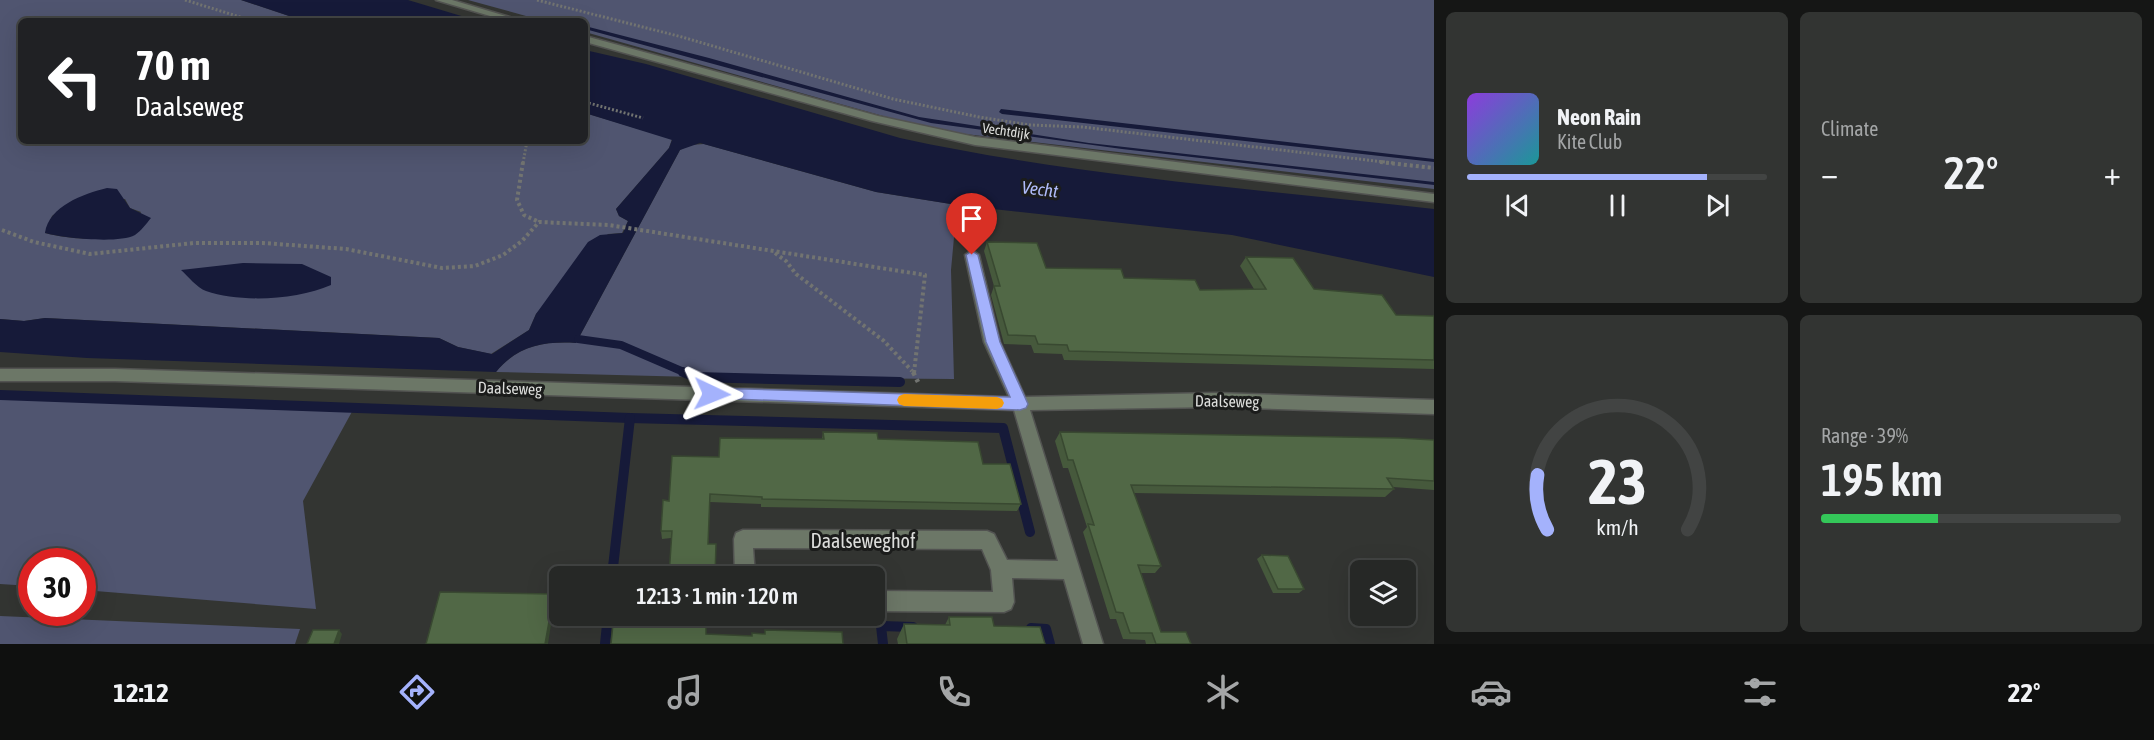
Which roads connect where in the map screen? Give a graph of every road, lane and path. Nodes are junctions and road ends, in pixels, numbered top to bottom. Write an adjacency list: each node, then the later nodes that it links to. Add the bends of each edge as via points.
1 (185, 0): 4 (path)
2 (441, 0): 5 (street)
3 (537, 0): 10 (path, via 886,97 975,117)
4 (243, 18)
5 (507, 18)
6 (588, 40): 11 (street, Vechtdijk, via 887,122 975,141)
7 (588, 103): 8 (path)
8 (643, 117)
9 (526, 144): 12 (path, via 517,200 524,215)
10 (1434, 168)
11 (1434, 198)
12 (539, 222): 13 (path, via 503,255 475,266 442,268 346,249 263,243 195,243 90,254 34,242); 14 (path, via 609,225)
13 (0, 229)
14 (774, 252): 16 (path, via 796,274 884,341); 16 (path, via 925,275)
15 (972, 255): 19 (street, via 993,342)
16 (913, 372): 18 (path)
17 (0, 375): 18 (street, Daalseweg)
18 (927, 401): 19 (street, Daalseweg)
19 (1020, 404): 20 (street, Daalseweg, via 1215,400); 23 (street)
20 (1434, 407)
21 (744, 566): 22 (street, Daalseweghof, via 743,539 987,540)
22 (1001, 569): 23 (street); 24 (street, Daalseweghof, via 1004,602)
23 (1072, 570): 25 (street)
24 (885, 601)
25 (1093, 644)

